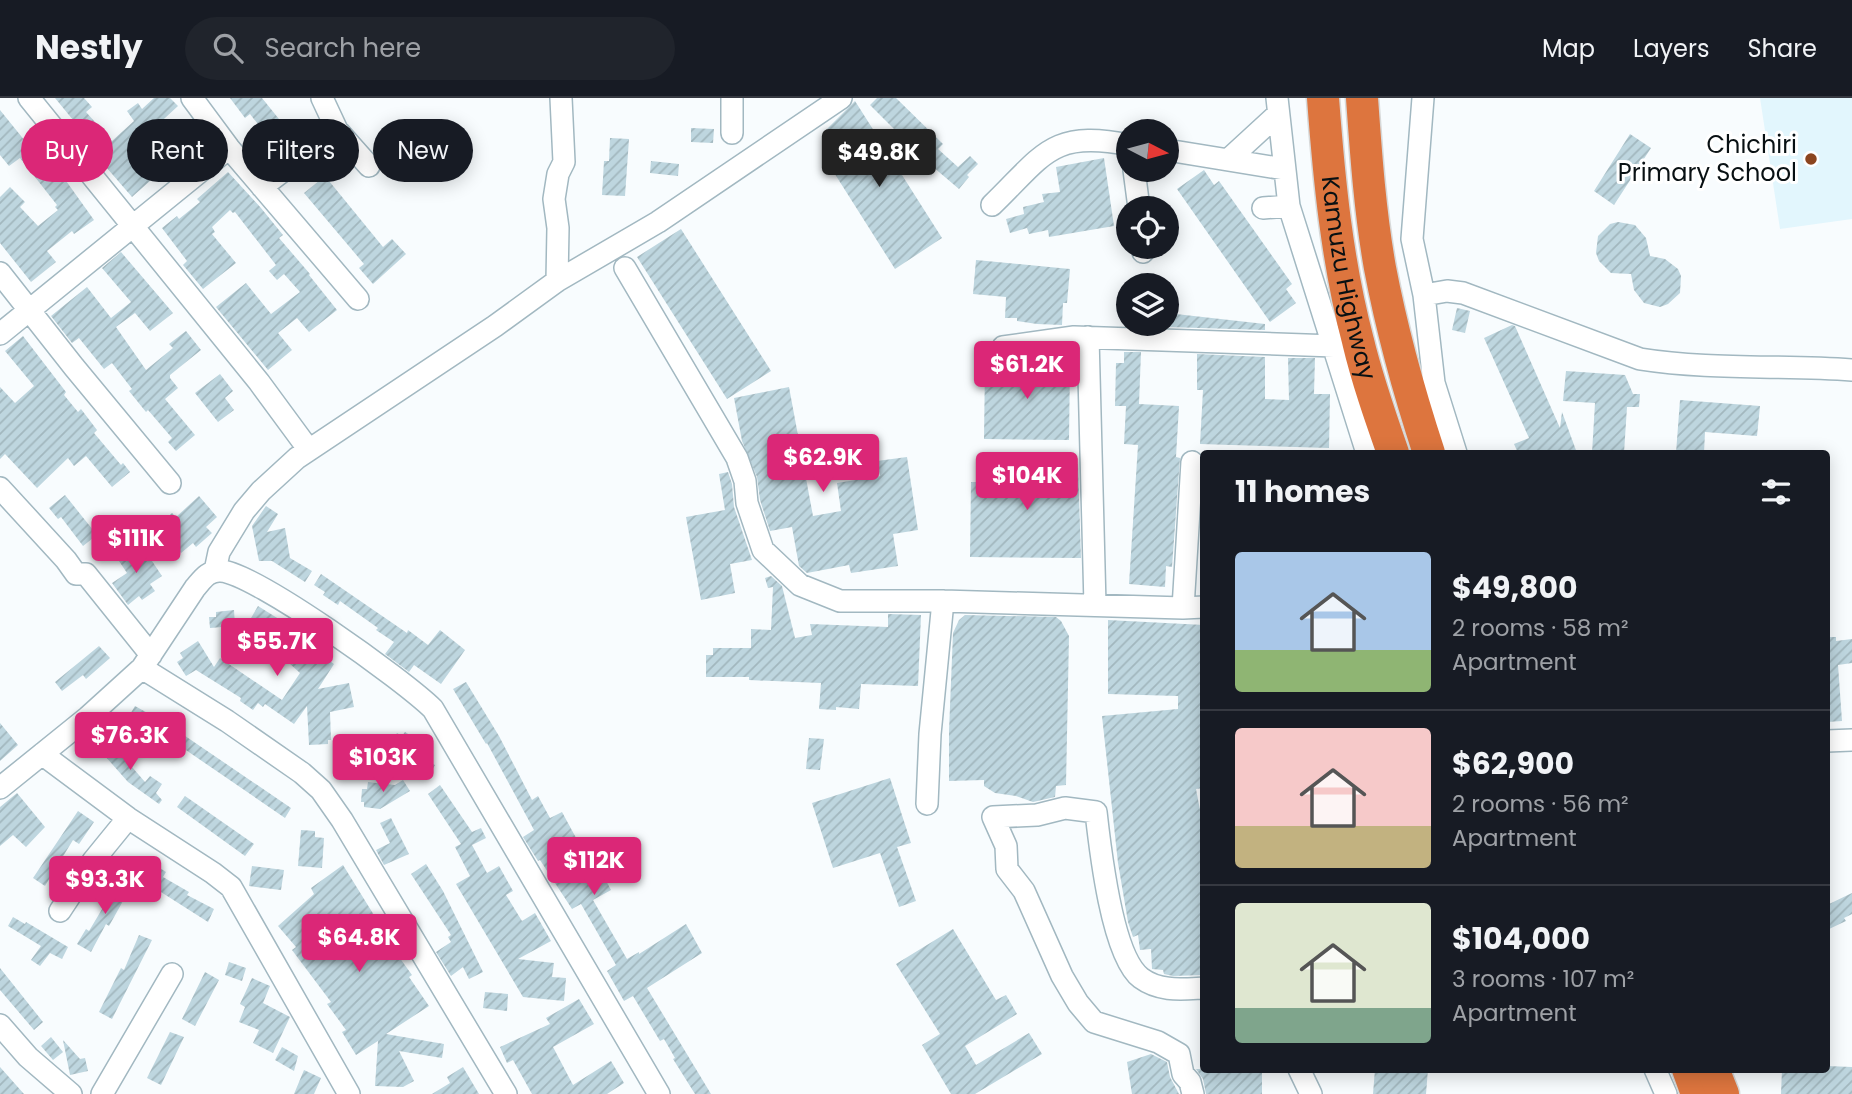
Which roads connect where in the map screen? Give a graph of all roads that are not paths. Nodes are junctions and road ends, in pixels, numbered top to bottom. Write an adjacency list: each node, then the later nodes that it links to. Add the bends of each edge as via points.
1 (29, 98): 25 (street)
2 (192, 98): 14 (street)
3 (322, 98): 11 (street)
4 (561, 98): 28 (street, via 564,162 554,199)
5 (732, 98): 12 (street)
6 (841, 98): 28 (street, via 658,222)
7 (1323, 98): 39 (highway, Kamuzu Highway, via 1343,273 1357,341)
8 (1362, 98): 40 (highway, Kamuzu Highway, via 1380,266 1393,331)
9 (1423, 98): 29 (street, via 1412,239)
10 (1277, 106): 17 (street); 19 (street)
11 (332, 119)
12 (732, 133)
13 (1116, 142): 22 (street, via 1059,144 1038,158)
14 (229, 148): 21 (street); 25 (street)
15 (1180, 152): 17 (street)
16 (359, 155): 18 (street)
17 (1229, 159): 19 (street)
18 (369, 166)
19 (1284, 169): 23 (street)
20 (269, 182): 21 (street)
21 (262, 187): 30 (street)
22 (992, 205)
23 (1289, 206): 24 (street); 35 (street)
24 (1263, 208)
25 (133, 228): 31 (street); 37 (street)
26 (625, 268): 46 (street, via 737,458 763,550 781,569 800,585 840,601)
27 (0, 273): 31 (street)
28 (557, 281): 37 (street)
29 (1424, 295): 36 (street, via 1447,290 1463,293 1640,359); 41 (street, via 1434,383)
30 (358, 299)
31 (30, 309): 32 (street); 43 (street)
32 (0, 334)
33 (1088, 337): 34 (street); 35 (street); 47 (street)
34 (1003, 346)
35 (1334, 346): 38 (street)
36 (1852, 370)
37 (309, 450): 45 (street, via 252,500 219,552)
38 (1366, 450)
39 (1392, 450)
40 (1428, 450)
41 (1456, 450)
42 (1192, 462): 48 (street)
43 (170, 483)
44 (0, 488): 49 (street, via 76,574 86,574)
45 (215, 571): 49 (street, via 195,588); 68 (street, via 245,579 288,603 433,709)
46 (943, 601): 47 (street); 54 (street)
47 (1095, 605): 48 (street)
48 (1194, 608)
49 (147, 661): 52 (street); 67 (street, via 321,790)
50 (1852, 740): 51 (street)
51 (1830, 741)
52 (42, 754): 53 (street); 55 (street)
53 (0, 788)
54 (927, 804)
55 (128, 818): 56 (street); 66 (street, via 231,887)
56 (60, 911)
57 (172, 974): 65 (street)
58 (1200, 988): 69 (street, via 1166,990 1140,977 1122,948 1096,812 1065,808 993,817 1006,846 1007,869 1024,891 1079,1003 1094,1022 1158,1042 1179,1054)
59 (0, 1025): 64 (street)
60 (1302, 1073): 70 (street)
61 (1657, 1073): 71 (street)
62 (1689, 1073): 72 (highway)
63 (1715, 1073): 73 (highway)
64 (71, 1094)
65 (102, 1094)
66 (349, 1094)
67 (506, 1094)
68 (659, 1094)
69 (1193, 1094)
70 (1311, 1094)
71 (1666, 1094)
72 (1697, 1094)
73 (1723, 1094)

